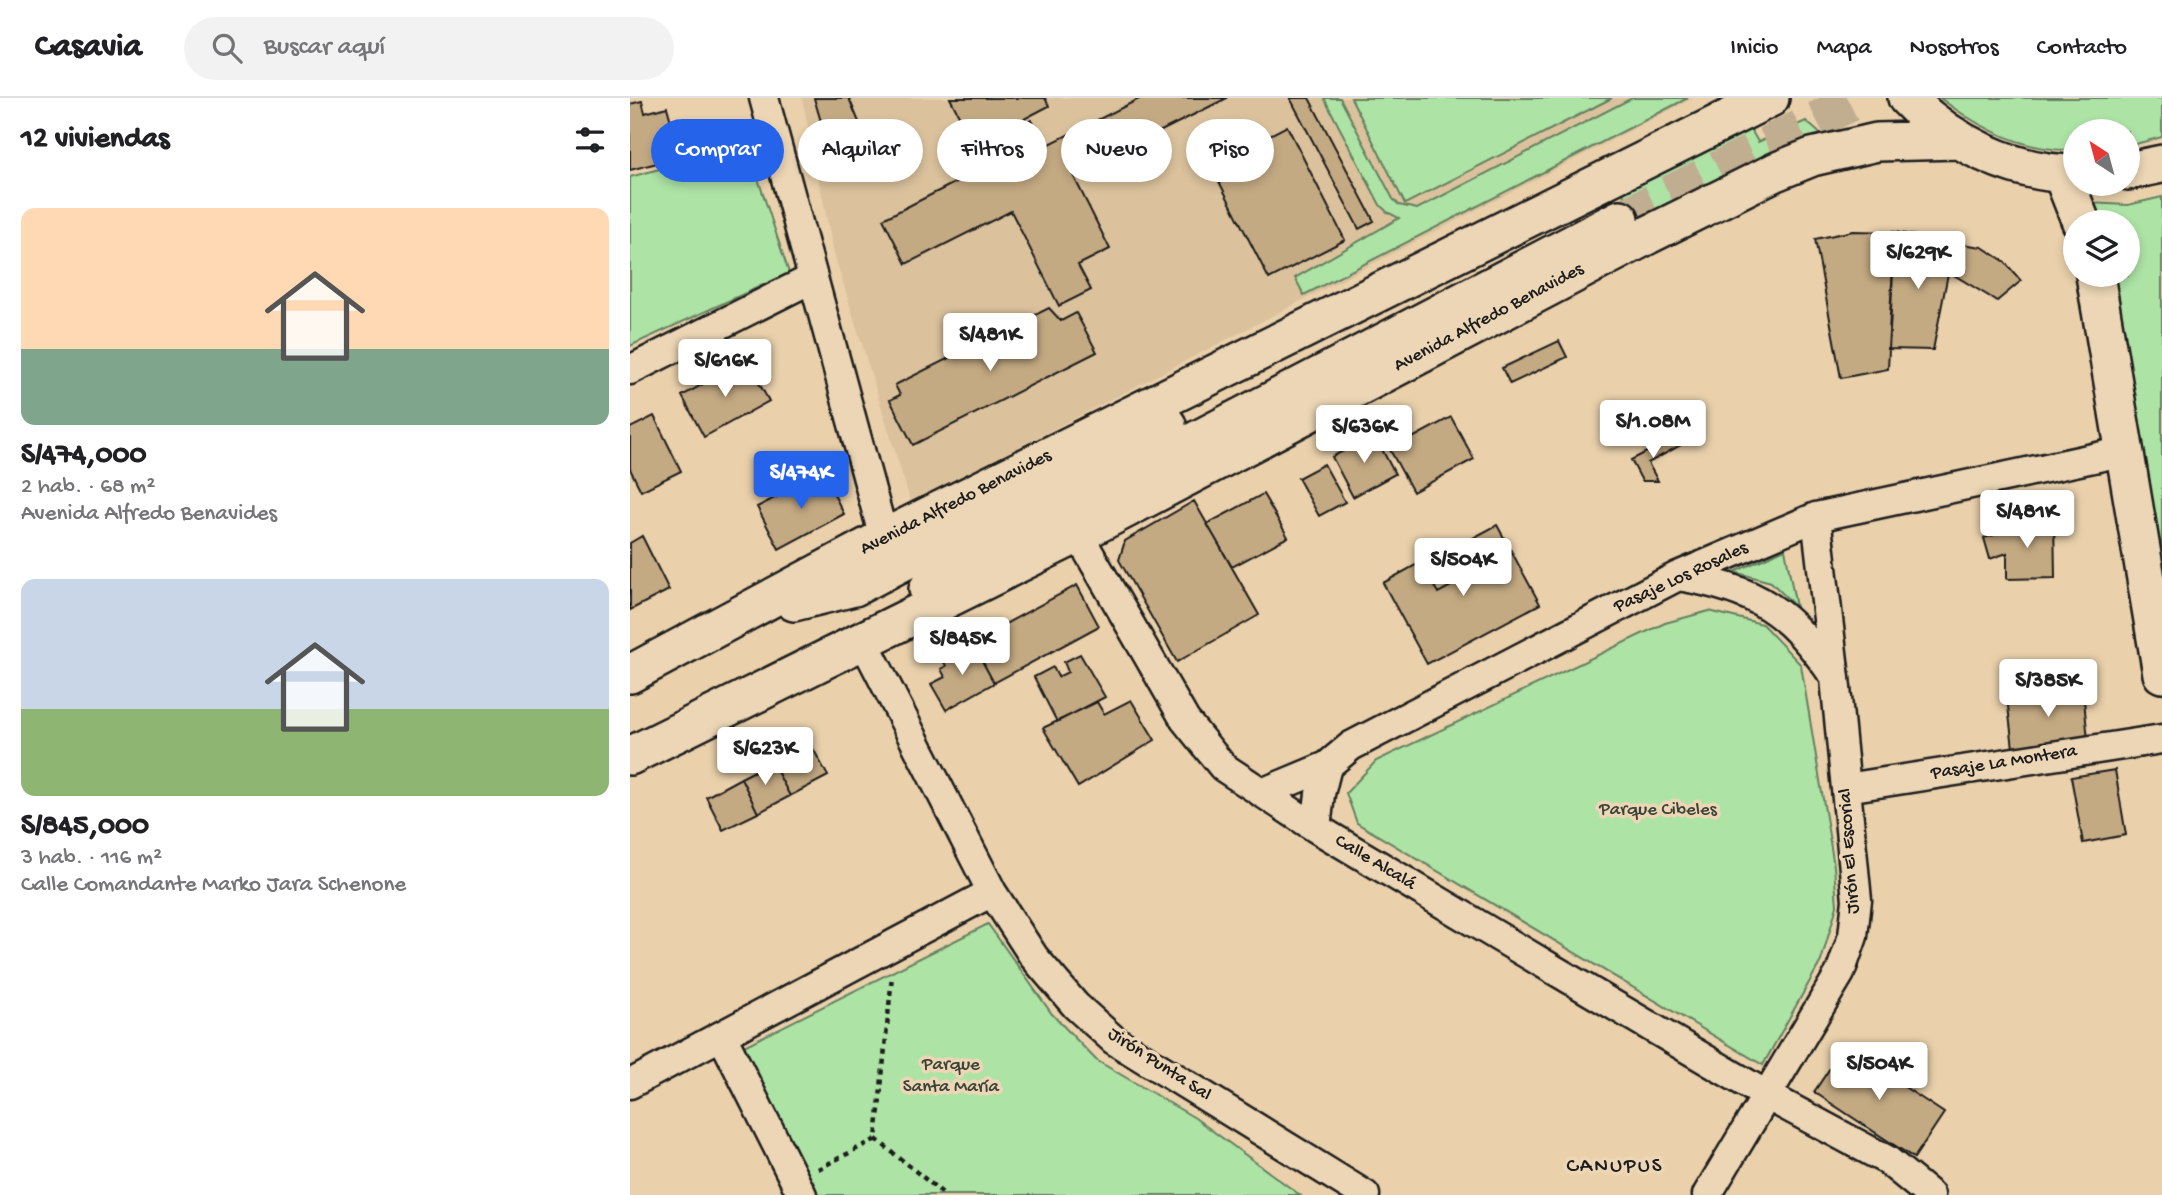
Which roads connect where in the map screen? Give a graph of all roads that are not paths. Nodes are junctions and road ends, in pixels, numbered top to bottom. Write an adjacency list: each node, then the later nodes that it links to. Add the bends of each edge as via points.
1 (764, 98): 8 (street)
2 (1769, 98): 14 (main road, Avenida Alfredo Benavides)
3 (1907, 98): 4 (main road)
4 (1959, 140): 7 (main road, via 2008,163); 13 (main road, Avenida Alfredo Benavides, via 1877,142 1776,172)
5 (2162, 164): 6 (main road)
6 (2140, 169)
7 (2063, 173)
8 (811, 279): 10 (street); 14 (street)
9 (2097, 287): 11 (main road)
10 (630, 370)
11 (2126, 451): 12 (street, Pasaje Los Rosales); 19 (main road)
12 (1815, 517): 15 (street, Pasaje Los Rosales); 20 (street, Jirón El Escorial)
13 (1078, 534): 17 (main road, Avenida Alfredo Benavides); 25 (street, Calle Alcalá, via 1185,720 1223,767)
14 (884, 538): 16 (main road, Avenida Alfredo Benavides)
15 (1678, 576): 20 (street, via 1718,584 1766,604 1797,628); 23 (street, Pasaje Los Rosales, via 1351,746)
16 (746, 614): 17 (main road, Avenida Alfredo Benavides, via 855,587 1611,209 948,570); 18 (main road, Avenida Alfredo Benavides)
17 (875, 634): 22 (main road, Avenida Alfredo Benavides); 27 (street, Jirón Punta Sal)
18 (630, 674)
19 (2162, 674)
20 (1835, 678): 24 (street, Jirón El Escorial)
21 (2162, 739): 24 (street, Pasaje La Montera)
22 (630, 756)
23 (1327, 766): 25 (street, Pasaje Los Rosales); 26 (street)
24 (1846, 788): 30 (street, Jirón El Escorial, via 1857,900 1853,936 1840,973)
25 (1262, 793): 26 (street, Calle Alcalá)
26 (1316, 828): 30 (street, Calle Alcalá)
27 (992, 892): 28 (street); 32 (street, Jirón Punta Sal, via 1034,957 1076,1006 1114,1040)
28 (722, 1036): 29 (street); 31 (street)
29 (630, 1084)
30 (1768, 1096): 33 (street, Jirón El Escorial); 34 (street, Calle Alcalá, via 1887,1160)
31 (799, 1188)
32 (1363, 1195)
33 (1707, 1195)
34 (1930, 1195)

